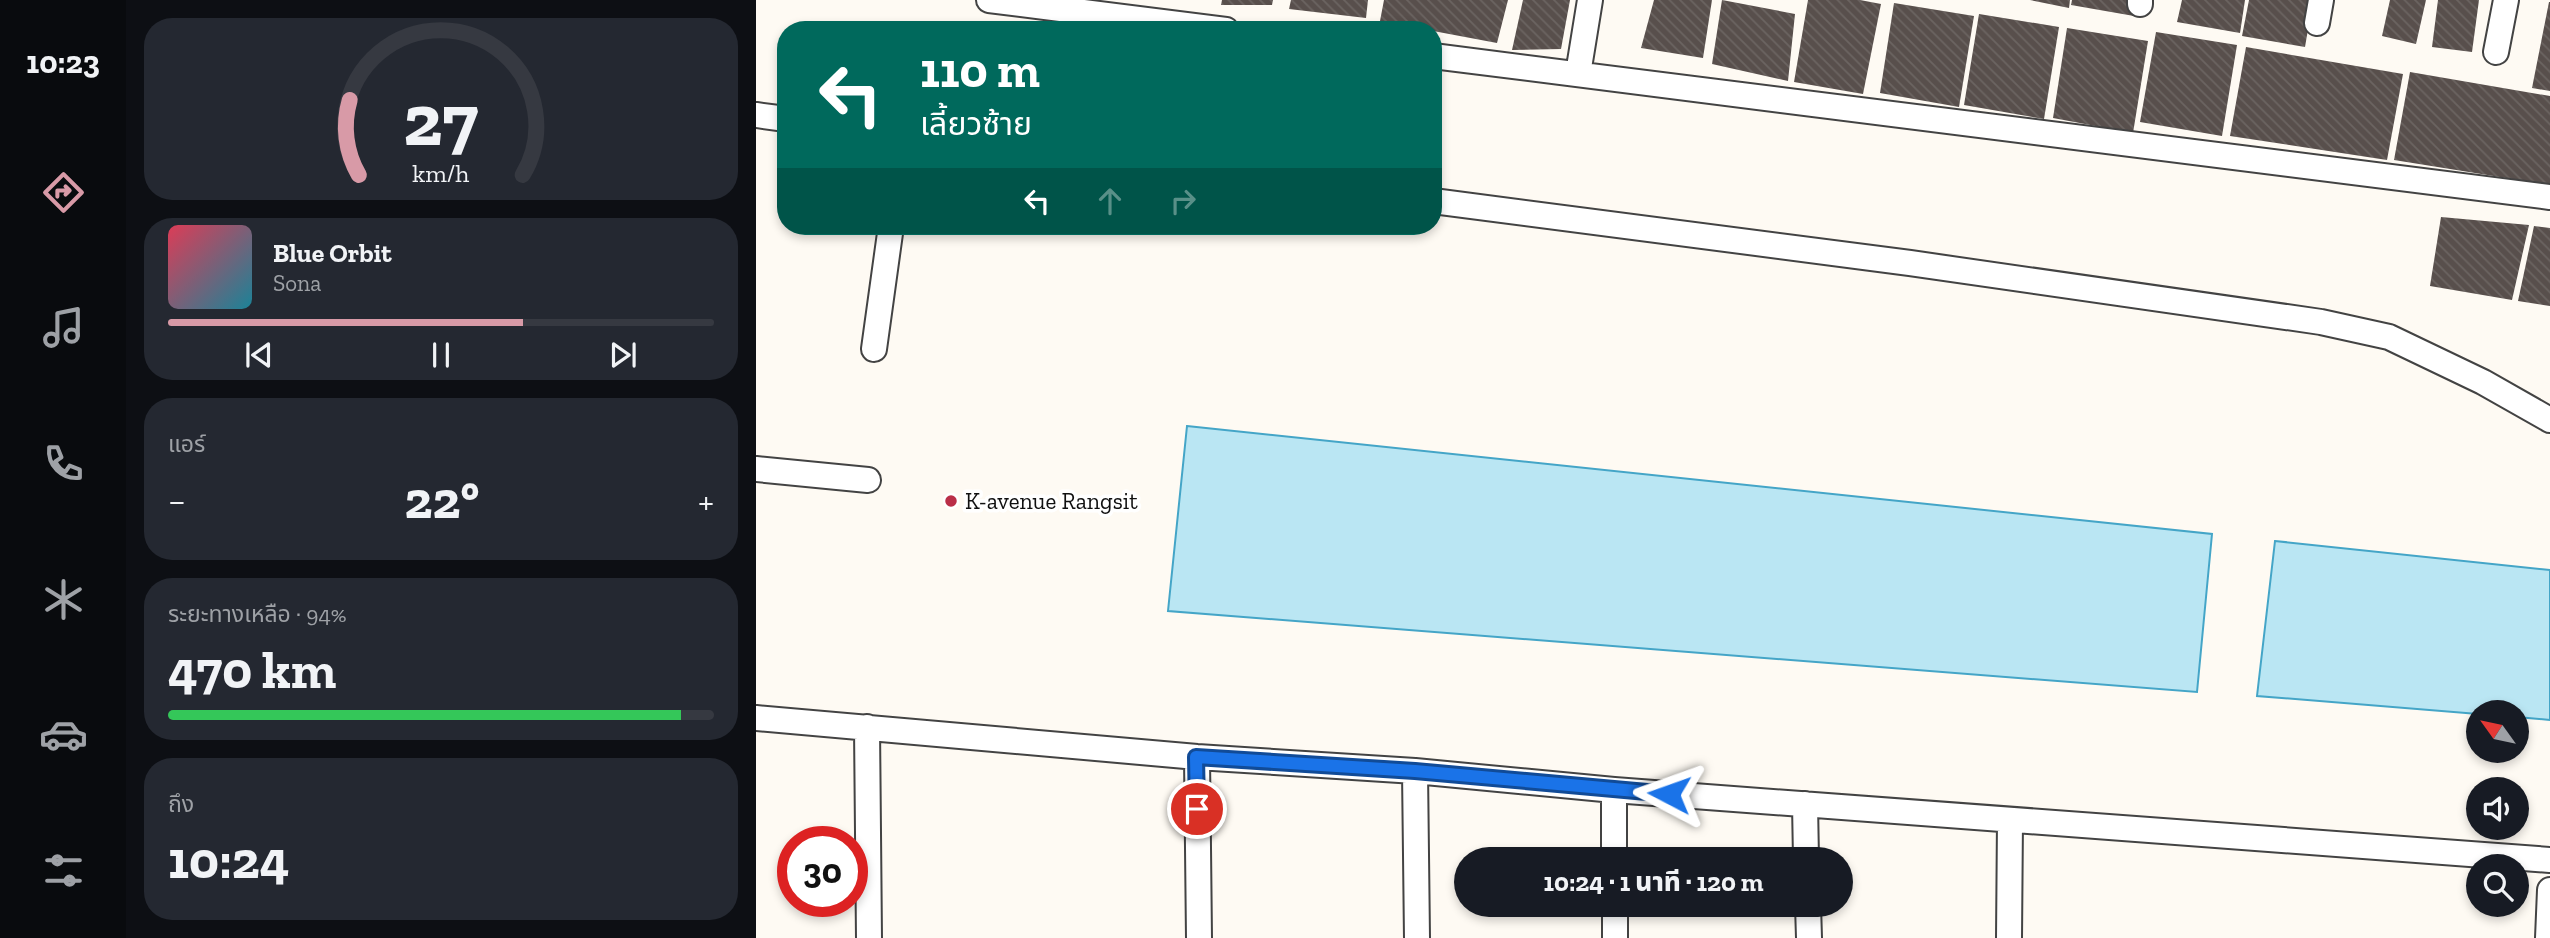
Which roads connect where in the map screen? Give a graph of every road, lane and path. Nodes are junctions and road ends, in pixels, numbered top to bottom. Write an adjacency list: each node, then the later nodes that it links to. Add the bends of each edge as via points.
1 (989, 0): 4 (street)
2 (1590, 0): 7 (street)
3 (2506, 0): 5 (street)
4 (1155, 21)
5 (2496, 52)
6 (1442, 57): 7 (street)
7 (1578, 74): 10 (street)
8 (756, 116): 9 (street)
9 (777, 118)
10 (2550, 197)
11 (1442, 202): 14 (street, via 2321,322 2389,337)
12 (890, 235): 13 (street)
13 (874, 349)
14 (2550, 420)
15 (756, 469): 16 (street)
16 (868, 480)
17 (756, 718): 18 (street)
18 (867, 727): 19 (street); 30 (street)
19 (1196, 757): 20 (street); 31 (street)
20 (1415, 771): 21 (street); 32 (street)
21 (1614, 790): 22 (street); 24 (street)
22 (1805, 804): 23 (street); 25 (street)
23 (2010, 820): 26 (street); 35 (street)
24 (1614, 847)
25 (1807, 847)
26 (2550, 860)
27 (2550, 890): 36 (street)
28 (1615, 917): 33 (street)
29 (1808, 917): 34 (street)
30 (869, 938)
31 (1199, 938)
32 (1417, 938)
33 (1615, 938)
34 (1809, 938)
35 (2009, 938)
36 (2548, 938)

